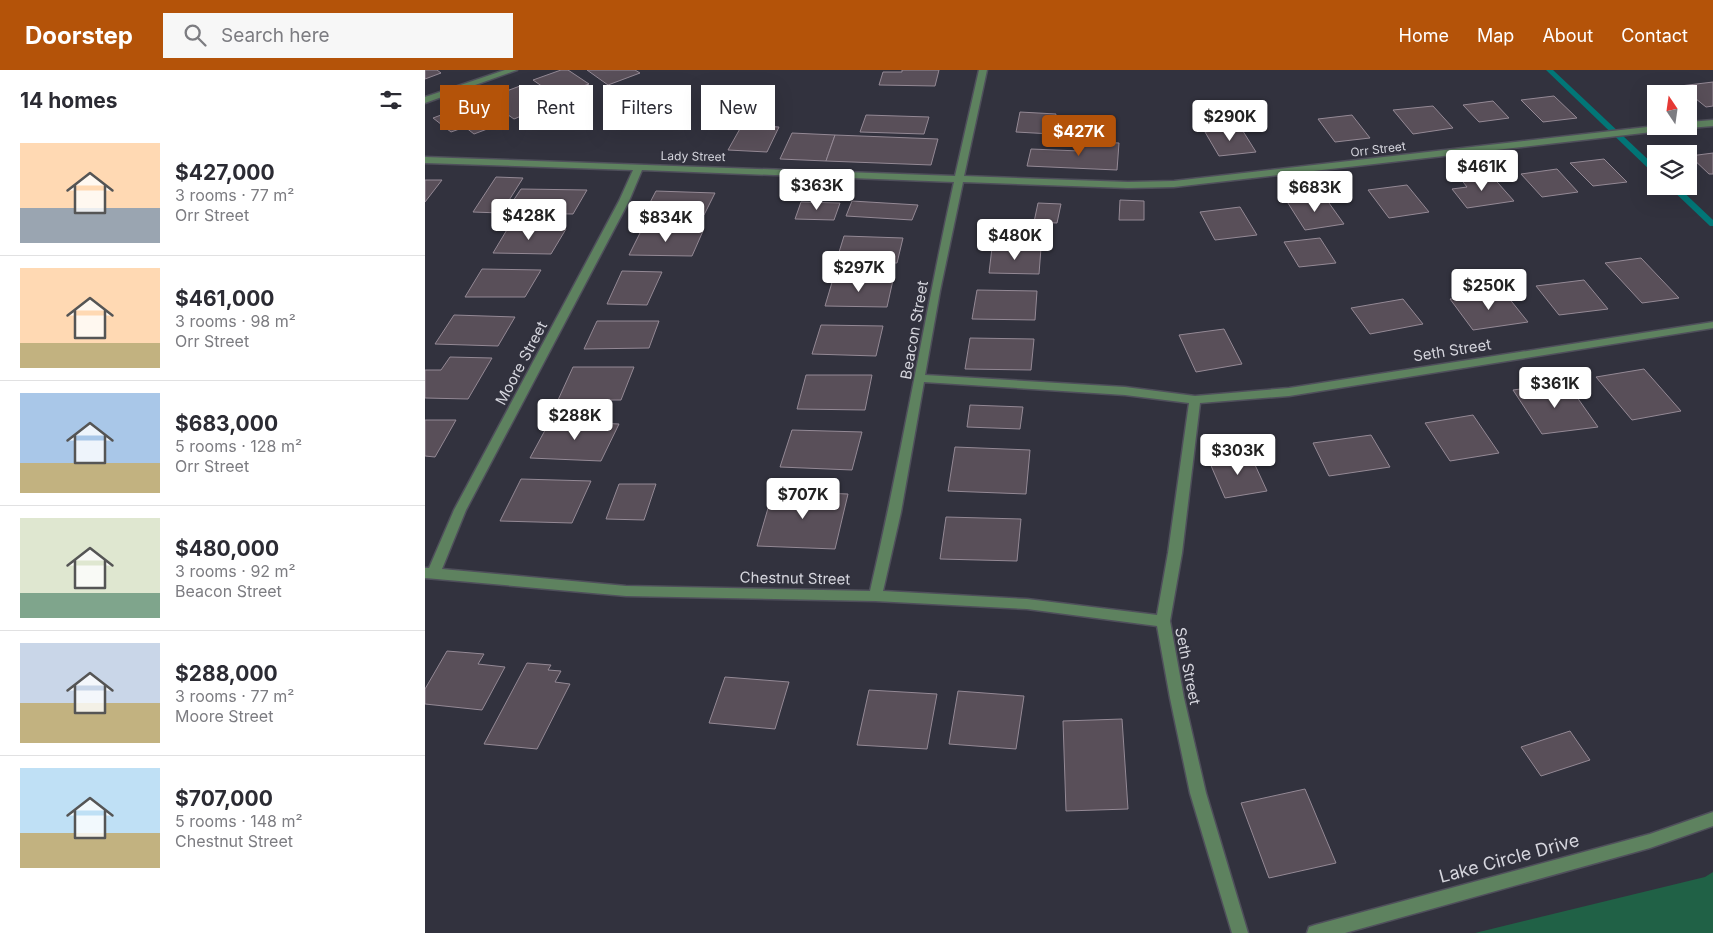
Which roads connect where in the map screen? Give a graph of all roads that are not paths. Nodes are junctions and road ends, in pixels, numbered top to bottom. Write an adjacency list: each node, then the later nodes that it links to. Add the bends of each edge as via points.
1 (513, 70): 3 (street)
2 (983, 70): 9 (street, Beacon Street)
3 (425, 100)
4 (1713, 123): 5 (street)
5 (1697, 124)
6 (1647, 129): 9 (street, Orr Street, via 1174,184)
7 (425, 160): 8 (street, Lady Street)
8 (638, 168): 9 (street, Lady Street); 13 (street, Moore Street, via 620,210 459,510)
9 (960, 178): 11 (street, Beacon Street)
10 (1713, 324): 12 (street, Seth Street, via 1289,392)
11 (920, 378): 12 (street, Seth Street, via 1125,391); 14 (street, Beacon Street, via 895,512)
12 (1195, 400): 15 (street, Seth Street)
13 (429, 573): 14 (street, Chestnut Street, via 627,591)
14 (875, 596): 15 (street, Chestnut Street, via 1027,604)
15 (1163, 621): 17 (street, Seth Street, via 1198,793)
16 (1713, 819): 18 (street, Lake Circle Drive, via 1650,841)
17 (1240, 933)
18 (1315, 933)

